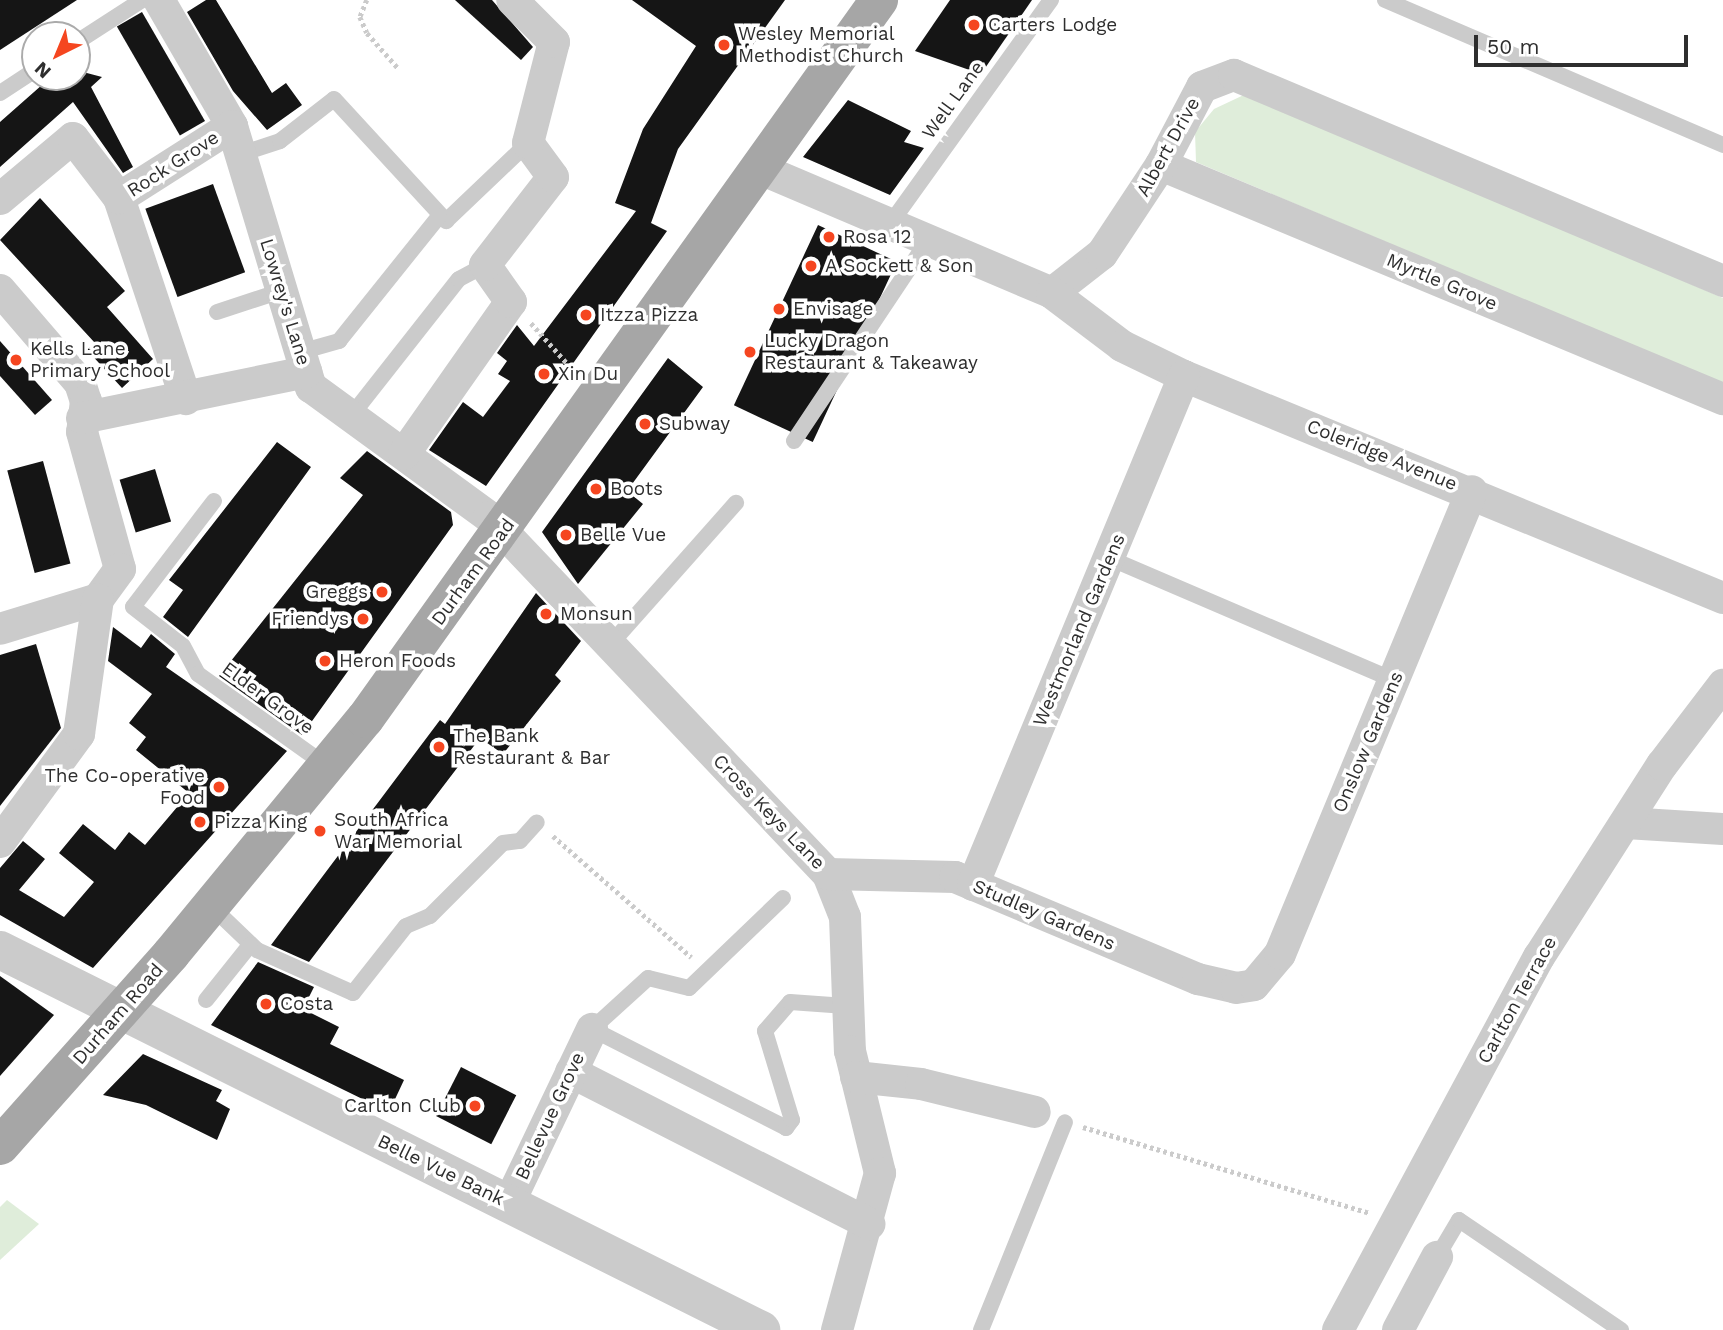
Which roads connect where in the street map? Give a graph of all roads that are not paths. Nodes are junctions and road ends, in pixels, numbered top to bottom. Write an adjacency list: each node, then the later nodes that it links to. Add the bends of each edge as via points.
1 (142, 0): 7 (lane)
2 (159, 0): 10 (street, Lowrey's Lane)
3 (512, 0): 11 (street, via 554,42)
4 (879, 0): 14 (main road, Durham Road)
5 (1051, 0): 18 (lane, Well Lane)
6 (1385, 0): 12 (lane)
7 (91, 34)
8 (21, 79): 9 (lane)
9 (0, 93)
10 (236, 140): 15 (street, Rock Grove); 17 (lane, via 281,141 334,99); 23 (street, Lowrey's Lane)
11 (527, 143): 17 (lane, via 446,221); 20 (street, via 553,177)
12 (1723, 145)
13 (1161, 165): 21 (street, Albert Drive, via 1202,87 1234,75); 24 (street, Albert Drive, via 1102,254); 29 (street, Myrtle Grove)
14 (758, 168): 18 (street); 37 (main road, Durham Road)
15 (119, 198): 16 (street, Rock Grove, via 73,138); 28 (street)
16 (0, 199)
17 (439, 216): 26 (lane, via 339,341)
18 (890, 224): 19 (street)
19 (928, 240): 24 (street); 32 (lane)
20 (485, 265): 30 (lane, via 459,279); 33 (street, via 511,302)
21 (1723, 282)
22 (0, 290): 31 (street, via 80,383 86,401)
23 (281, 291): 25 (lane); 26 (street, Lowrey's Lane)
24 (1052, 293): 27 (street, Coleridge Avenue, via 1122,346)
25 (217, 312)
26 (303, 362): 28 (street); 30 (street, Lowrey's Lane, via 311,387)
27 (1184, 376): 34 (street, Coleridge Avenue); 38 (street, Westmorland Gardens)
28 (186, 399): 31 (street)
29 (1723, 399)
30 (351, 416): 33 (street, Lowrey's Lane)
31 (82, 418): 40 (street, via 120,569)
32 (794, 441)
33 (404, 454): 37 (street, Lowrey's Lane)
34 (1472, 491): 39 (street, Coleridge Avenue); 43 (street, Onslow Gardens)
35 (215, 500): 45 (lane, Elder Grove, via 133,607 183,646 198,674)
36 (736, 503): 42 (lane)
37 (502, 532): 42 (street, Cross Keys Lane); 45 (main road, Durham Road)
38 (1108, 558): 43 (lane); 51 (street, Westmorland Gardens)
39 (1723, 598)
40 (99, 599): 41 (street); 49 (street, via 79,734)
41 (0, 629)
42 (608, 647): 50 (street, Cross Keys Lane)
43 (1394, 680): 56 (street, Onslow Gardens, via 1280,954)
44 (1723, 685): 47 (street, Carlton Terrace)
45 (329, 767): 53 (main road, Durham Road)
46 (537, 822): 54 (lane, via 520,841 503,843 430,916 406,926 353,993)
47 (1626, 823): 48 (street); 72 (street, Carlton Terrace, via 1539,957)
48 (1723, 829)
49 (0, 842)
50 (828, 874): 51 (street, Studley Gardens, via 933,874); 58 (street, Cross Keys Lane, via 845,917)
51 (973, 885): 56 (street, Studley Gardens, via 1198,979 1236,988)
52 (783, 898): 60 (lane, via 690,988 648,978)
53 (211, 906): 54 (lane); 59 (main road, Durham Road)
54 (250, 945): 57 (lane)
55 (0, 950): 59 (street, Belle Vue Bank)
56 (1254, 985)
57 (206, 1000)
58 (846, 1006): 60 (lane, via 790,1002 765,1031 792,1120 786,1128); 62 (street, Cross Keys Lane)
59 (119, 1012): 65 (main road, Durham Road); 66 (street, Belle Vue Bank)
60 (593, 1029): 61 (street, Bellevue Grove)
61 (571, 1072): 66 (street, Bellevue Grove); 67 (street)
62 (856, 1077): 63 (street, via 921,1083); 67 (street, Cross Keys Lane, via 880,1173)
63 (1035, 1112)
64 (1065, 1122): 71 (lane)
65 (0, 1146)
66 (509, 1203): 69 (street, Belle Vue Bank)
67 (869, 1224): 70 (street, Cross Keys Lane)
68 (1437, 1257): 73 (street); 74 (lane, via 1459,1220)
69 (743, 1326)
70 (837, 1330)
71 (981, 1330)
72 (1338, 1330)
73 (1398, 1330)
74 (1621, 1330)

